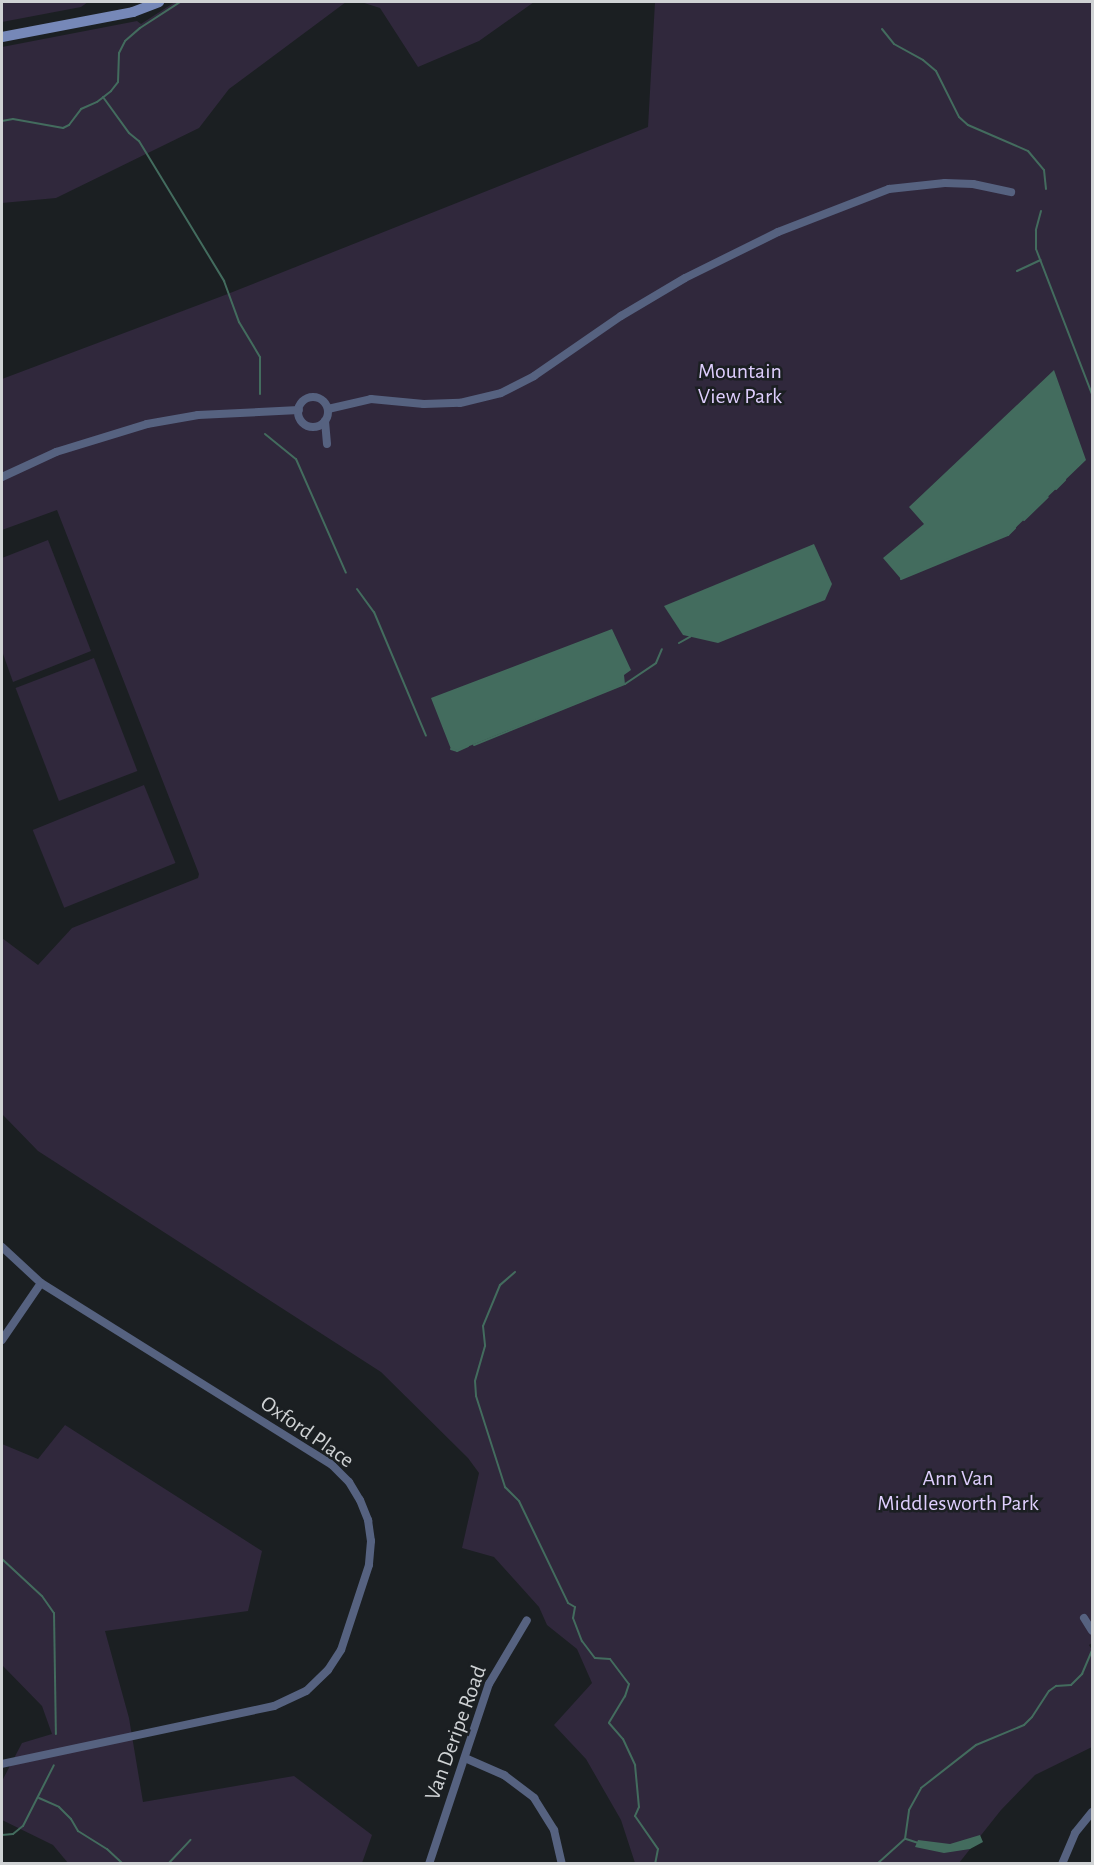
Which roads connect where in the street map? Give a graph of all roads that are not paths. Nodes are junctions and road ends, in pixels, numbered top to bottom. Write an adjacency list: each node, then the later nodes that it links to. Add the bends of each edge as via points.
1 (159, 2): 2 (street, via 133,12)
2 (2, 36)
3 (1011, 192): 4 (street, via 945,183 881,192 778,232 684,278 534,376 501,393 443,405 371,399)
4 (328, 409): 5 (street, via 321,399 313,397 304,400); 6 (street)
5 (299, 410): 7 (street, via 303,422); 8 (street, via 198,415 147,424 56,452)
6 (325, 421): 7 (street); 7 (street, via 327,444)
7 (314, 427)
8 (2, 477)
9 (2, 1247): 10 (street, Oxford Place)
10 (41, 1283): 11 (street); 16 (street, Oxford Place, via 332,1466 360,1500 370,1530 371,1552 336,1659 318,1681 294,1698 274,1706)
11 (2, 1340)
12 (1084, 1618): 14 (street)
13 (527, 1620): 15 (street, Van Deripe Road, via 489,1684)
14 (1091, 1629)
15 (465, 1758): 18 (street, Van Deripe Road); 19 (street, via 510,1778 534,1798 551,1824)
16 (2, 1764)
17 (1092, 1812): 20 (street, via 1075,1833)
18 (429, 1863)
19 (562, 1863)
20 (1062, 1863)

